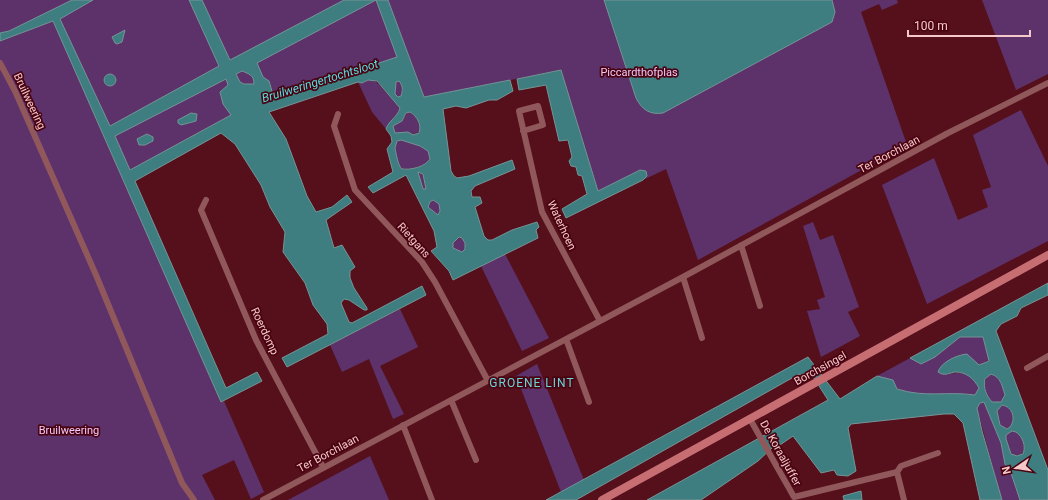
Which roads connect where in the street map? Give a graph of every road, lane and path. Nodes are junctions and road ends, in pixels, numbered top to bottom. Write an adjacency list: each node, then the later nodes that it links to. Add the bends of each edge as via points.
1 (0, 63): 25 (street, Bruilweering, via 15,91 93,269 182,482)
2 (1048, 83): 6 (street, Ter Borchlaan, via 948,133)
3 (338, 114): 15 (street, Rietgans, via 334,126 355,190 422,262)
4 (523, 131): 4 (street, Waterhoen, via 519,111 538,106 543,125); 10 (street, Waterhoen, via 542,212)
5 (206, 200): 22 (street, Roerdomp, via 201,210 256,340)
6 (741, 245): 8 (street, Ter Borchlaan); 9 (street)
7 (1048, 255): 18 (main road, Borchsingel)
8 (683, 277): 10 (street, Ter Borchlaan); 11 (street)
9 (760, 306)
10 (600, 321): 12 (street, Ter Borchlaan)
11 (702, 338)
12 (566, 339): 15 (street, Ter Borchlaan); 17 (street)
13 (1048, 356): 14 (street)
14 (1027, 368)
15 (488, 381): 16 (street, Ter Borchlaan)
16 (451, 400): 19 (street, Ter Borchlaan); 21 (street)
17 (590, 402)
18 (750, 419): 24 (street, De Koraaljuffer); 28 (main road, Borchsingel)
19 (403, 425): 22 (street, Ter Borchlaan); 27 (street)
20 (938, 453): 23 (street, De Koraaljuffer, via 901,466)
21 (476, 460)
22 (322, 467): 26 (street, Ter Borchlaan)
23 (897, 472): 24 (street, De Koraaljuffer); 29 (street)
24 (792, 498)
25 (194, 500)
26 (263, 500)
27 (432, 500)
28 (602, 500)
29 (904, 500)

